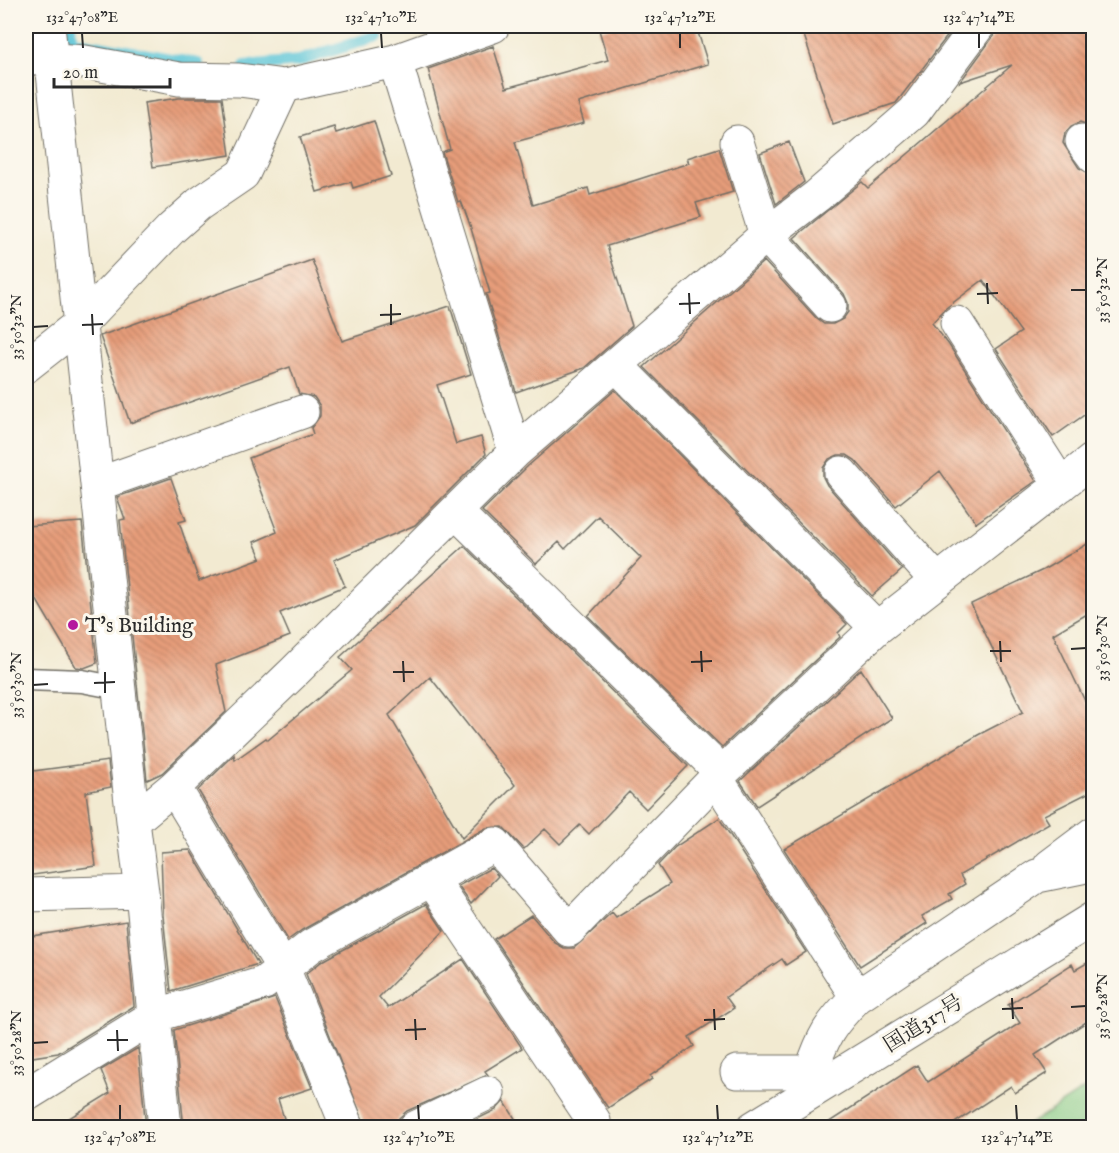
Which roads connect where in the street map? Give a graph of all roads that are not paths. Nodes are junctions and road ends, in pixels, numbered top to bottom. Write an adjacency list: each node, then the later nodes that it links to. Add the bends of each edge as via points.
1 (48, 26): 4 (main road)
2 (493, 26): 5 (main road)
3 (978, 26): 8 (main road, via 914,112)
4 (38, 59): 6 (main road, via 130,68 179,79); 10 (main road)
5 (395, 61): 6 (main road); 15 (main road)
6 (284, 86): 10 (main road, via 243,174 172,228)
7 (737, 142): 8 (main road)
8 (766, 235): 9 (main road); 13 (main road)
9 (830, 306)
10 (81, 323): 12 (main road); 18 (main road)
11 (957, 323): 19 (main road)
12 (26, 366)
13 (617, 366): 15 (main road); 22 (main road)
14 (302, 412): 18 (main road)
15 (515, 452): 20 (main road)
16 (1094, 459): 19 (main road)
17 (841, 473): 21 (main road)
18 (98, 484): 24 (main road)
19 (1061, 485): 21 (main road)
20 (457, 513): 25 (main road); 26 (main road)
21 (937, 582): 22 (main road)
22 (877, 628): 25 (main road)
23 (26, 679): 24 (lane, via 82,681)
24 (119, 688): 27 (main road)
25 (719, 776): 31 (main road, via 569,930 495,844); 36 (main road)
26 (174, 787): 27 (main road); 35 (main road)
27 (133, 821): 32 (main road)
28 (1094, 833): 30 (main road)
29 (1094, 861): 30 (main road)
30 (1037, 876): 36 (main road)
31 (432, 880): 35 (main road, via 311,946); 42 (main road)
32 (142, 892): 33 (main road); 37 (main road)
33 (26, 895)
34 (1094, 918): 39 (main road, 国道317号)
35 (284, 968): 37 (main road, via 264,983); 44 (main road)
36 (857, 997): 39 (main road, via 822,1038)
37 (154, 1016): 41 (main road); 43 (main road)
38 (737, 1072): 39 (main road)
39 (816, 1079): 46 (main road, 国道317号)
40 (488, 1093): 45 (main road)
41 (26, 1095)
42 (594, 1121)
43 (165, 1128)
44 (348, 1128)
45 (415, 1128)
46 (753, 1128)

